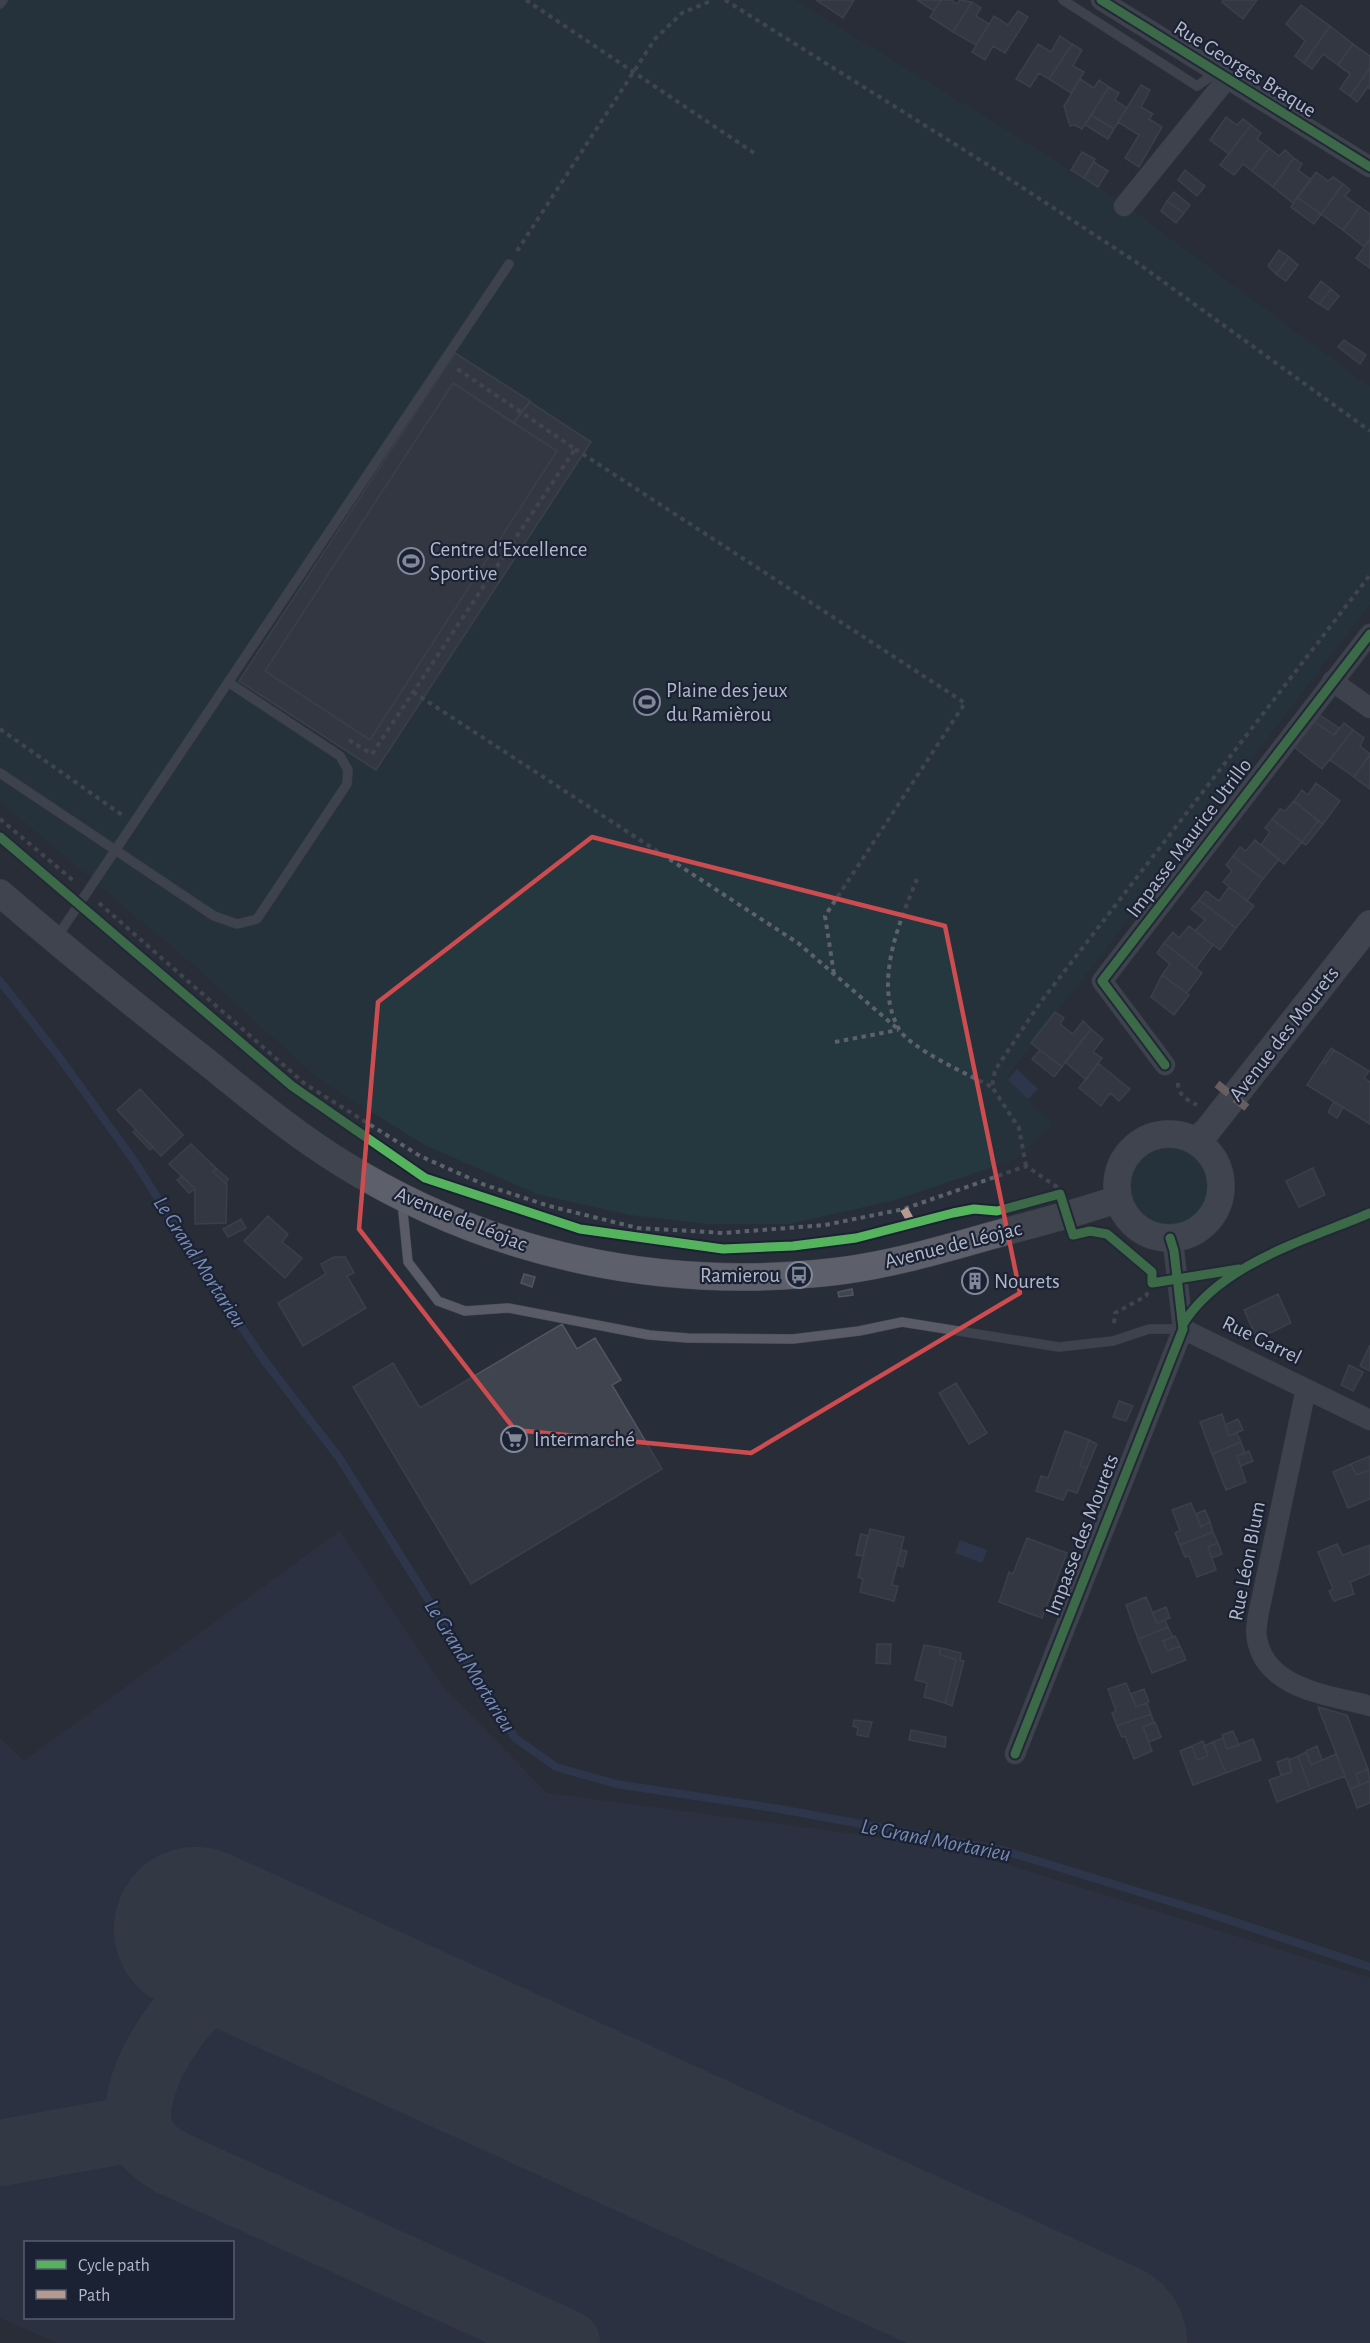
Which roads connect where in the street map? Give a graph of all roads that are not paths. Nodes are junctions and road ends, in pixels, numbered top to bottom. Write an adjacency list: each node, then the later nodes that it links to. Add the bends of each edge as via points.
1 (3, 0): 4 (lane)
2 (1064, 0): 5 (lane, via 1197,86)
3 (1101, 0): 5 (street, Rue Georges Braque)
4 (0, 4)
5 (1221, 76): 6 (street, Rue Georges Braque); 7 (street, Rue Georges Braque)
6 (1370, 167)
7 (1124, 206)
8 (509, 264): 11 (lane)
9 (1370, 634): 10 (street, Impasse Maurice Utrillo)
10 (1332, 681): 12 (street); 18 (street, Impasse Maurice Utrillo, via 1102,981)
11 (228, 682): 14 (lane); 14 (lane, via 340,756 348,770 347,784 257,918 237,924 214,916)
12 (1370, 708)
13 (0, 773): 14 (lane)
14 (115, 850): 17 (lane)
15 (0, 893): 17 (main road, Avenue de Léojac)
16 (1370, 924): 19 (main road, Avenue des Mourets, via 1207,1131)
17 (55, 940): 20 (main road, Avenue de Léojac, via 297,1134)
18 (1165, 1065)
19 (1195, 1141): 21 (main road, via 1166,1134 1137,1144 1119,1168); 22 (main road, via 1217,1166 1221,1182 1219,1199 1201,1226)
20 (401, 1197): 21 (main road, Avenue de Léojac, via 475,1230 535,1250 647,1273 735,1277 821,1273 889,1262); 24 (lane, via 408,1262 438,1301 465,1311 508,1308 649,1335 688,1338 794,1339 902,1322 1059,1347 1113,1341 1149,1329)
21 (1118, 1199): 22 (main road, via 1137,1227)
22 (1170, 1238): 24 (street)
23 (1239, 1269): 24 (lane, via 1193,1309)
24 (1183, 1326): 25 (street, Rue Garrel); 28 (street, Impasse des Mourets)
25 (1306, 1389): 26 (street, Rue Garrel); 27 (street, Rue Léon Blum, via 1257,1616 1257,1640 1268,1665 1287,1683)
26 (1370, 1420)
27 (1370, 1706)
28 (1015, 1754)

